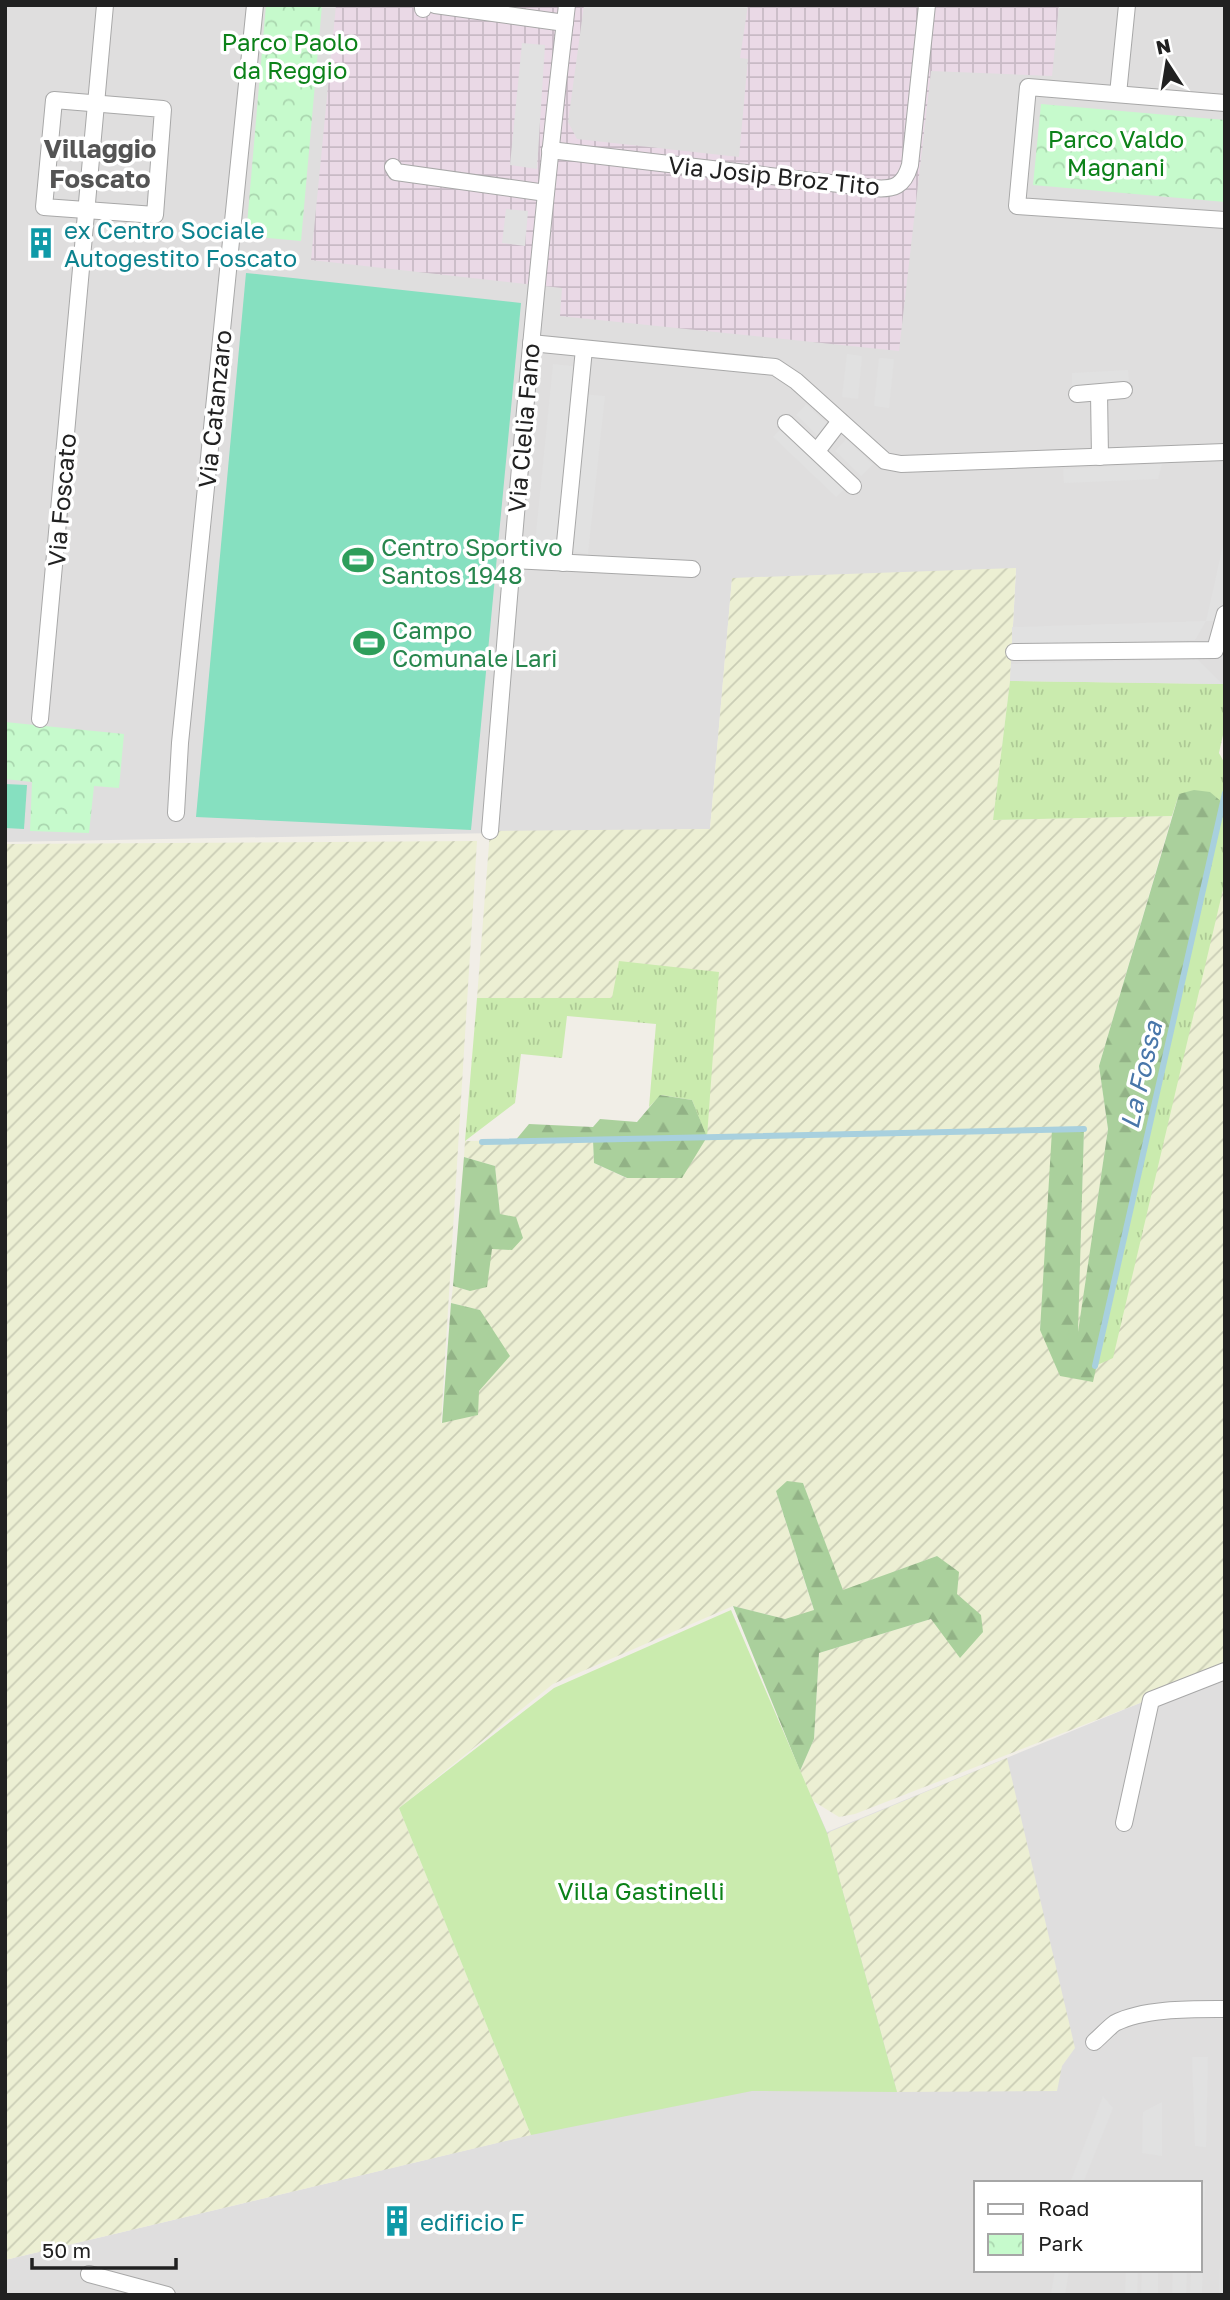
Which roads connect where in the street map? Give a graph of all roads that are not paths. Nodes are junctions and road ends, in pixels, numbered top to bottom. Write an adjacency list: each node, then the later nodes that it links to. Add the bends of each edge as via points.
1 (105, 5): 9 (street, Via Foscato)
2 (254, 5): 33 (street, Via Catanzaro)
3 (567, 5): 7 (street, Via Clelia Fano)
4 (927, 5): 11 (street, Via Josip Broz Tito, via 909,165 899,185 886,190)
5 (1128, 5): 8 (street)
6 (427, 6): 7 (street)
7 (565, 23): 11 (street, Via Clelia Fano)
8 (1118, 94): 10 (street); 15 (street, via 1028,87 1017,206)
9 (96, 103): 14 (street, Via Foscato); 14 (street, via 54,100 44,207); 14 (street, via 163,108 156,215)
10 (1225, 103)
11 (550, 150): 13 (street, Via Clelia Fano)
12 (393, 167): 13 (street, via 396,172)
13 (545, 193): 16 (street, Via Clelia Fano)
14 (88, 209): 32 (street, Via Foscato)
15 (1225, 220)
16 (531, 343): 17 (street); 27 (street, Via Clelia Fano)
17 (584, 348): 21 (street, via 775,367); 28 (street)
18 (1124, 390): 19 (street)
19 (1099, 393): 20 (street); 25 (street)
20 (1077, 394)
21 (840, 421): 23 (street); 25 (street, via 885,461 901,464)
22 (786, 423): 23 (street)
23 (817, 451): 26 (street)
24 (1225, 452): 25 (street)
25 (1100, 457)
26 (853, 486)
27 (512, 560): 28 (street); 34 (street, Via Clelia Fano)
28 (563, 563): 29 (street)
29 (692, 569)
30 (1225, 614): 31 (street, via 1215,650)
31 (1014, 652)
32 (40, 719)
33 (176, 813)
34 (490, 831)
35 (1225, 1671): 36 (street, via 1152,1700)
36 (1124, 1823)
37 (1225, 2010): 38 (street, via 1163,2010 1116,2023)
38 (1094, 2042)
39 (89, 2274): 40 (street)
40 (167, 2295)

